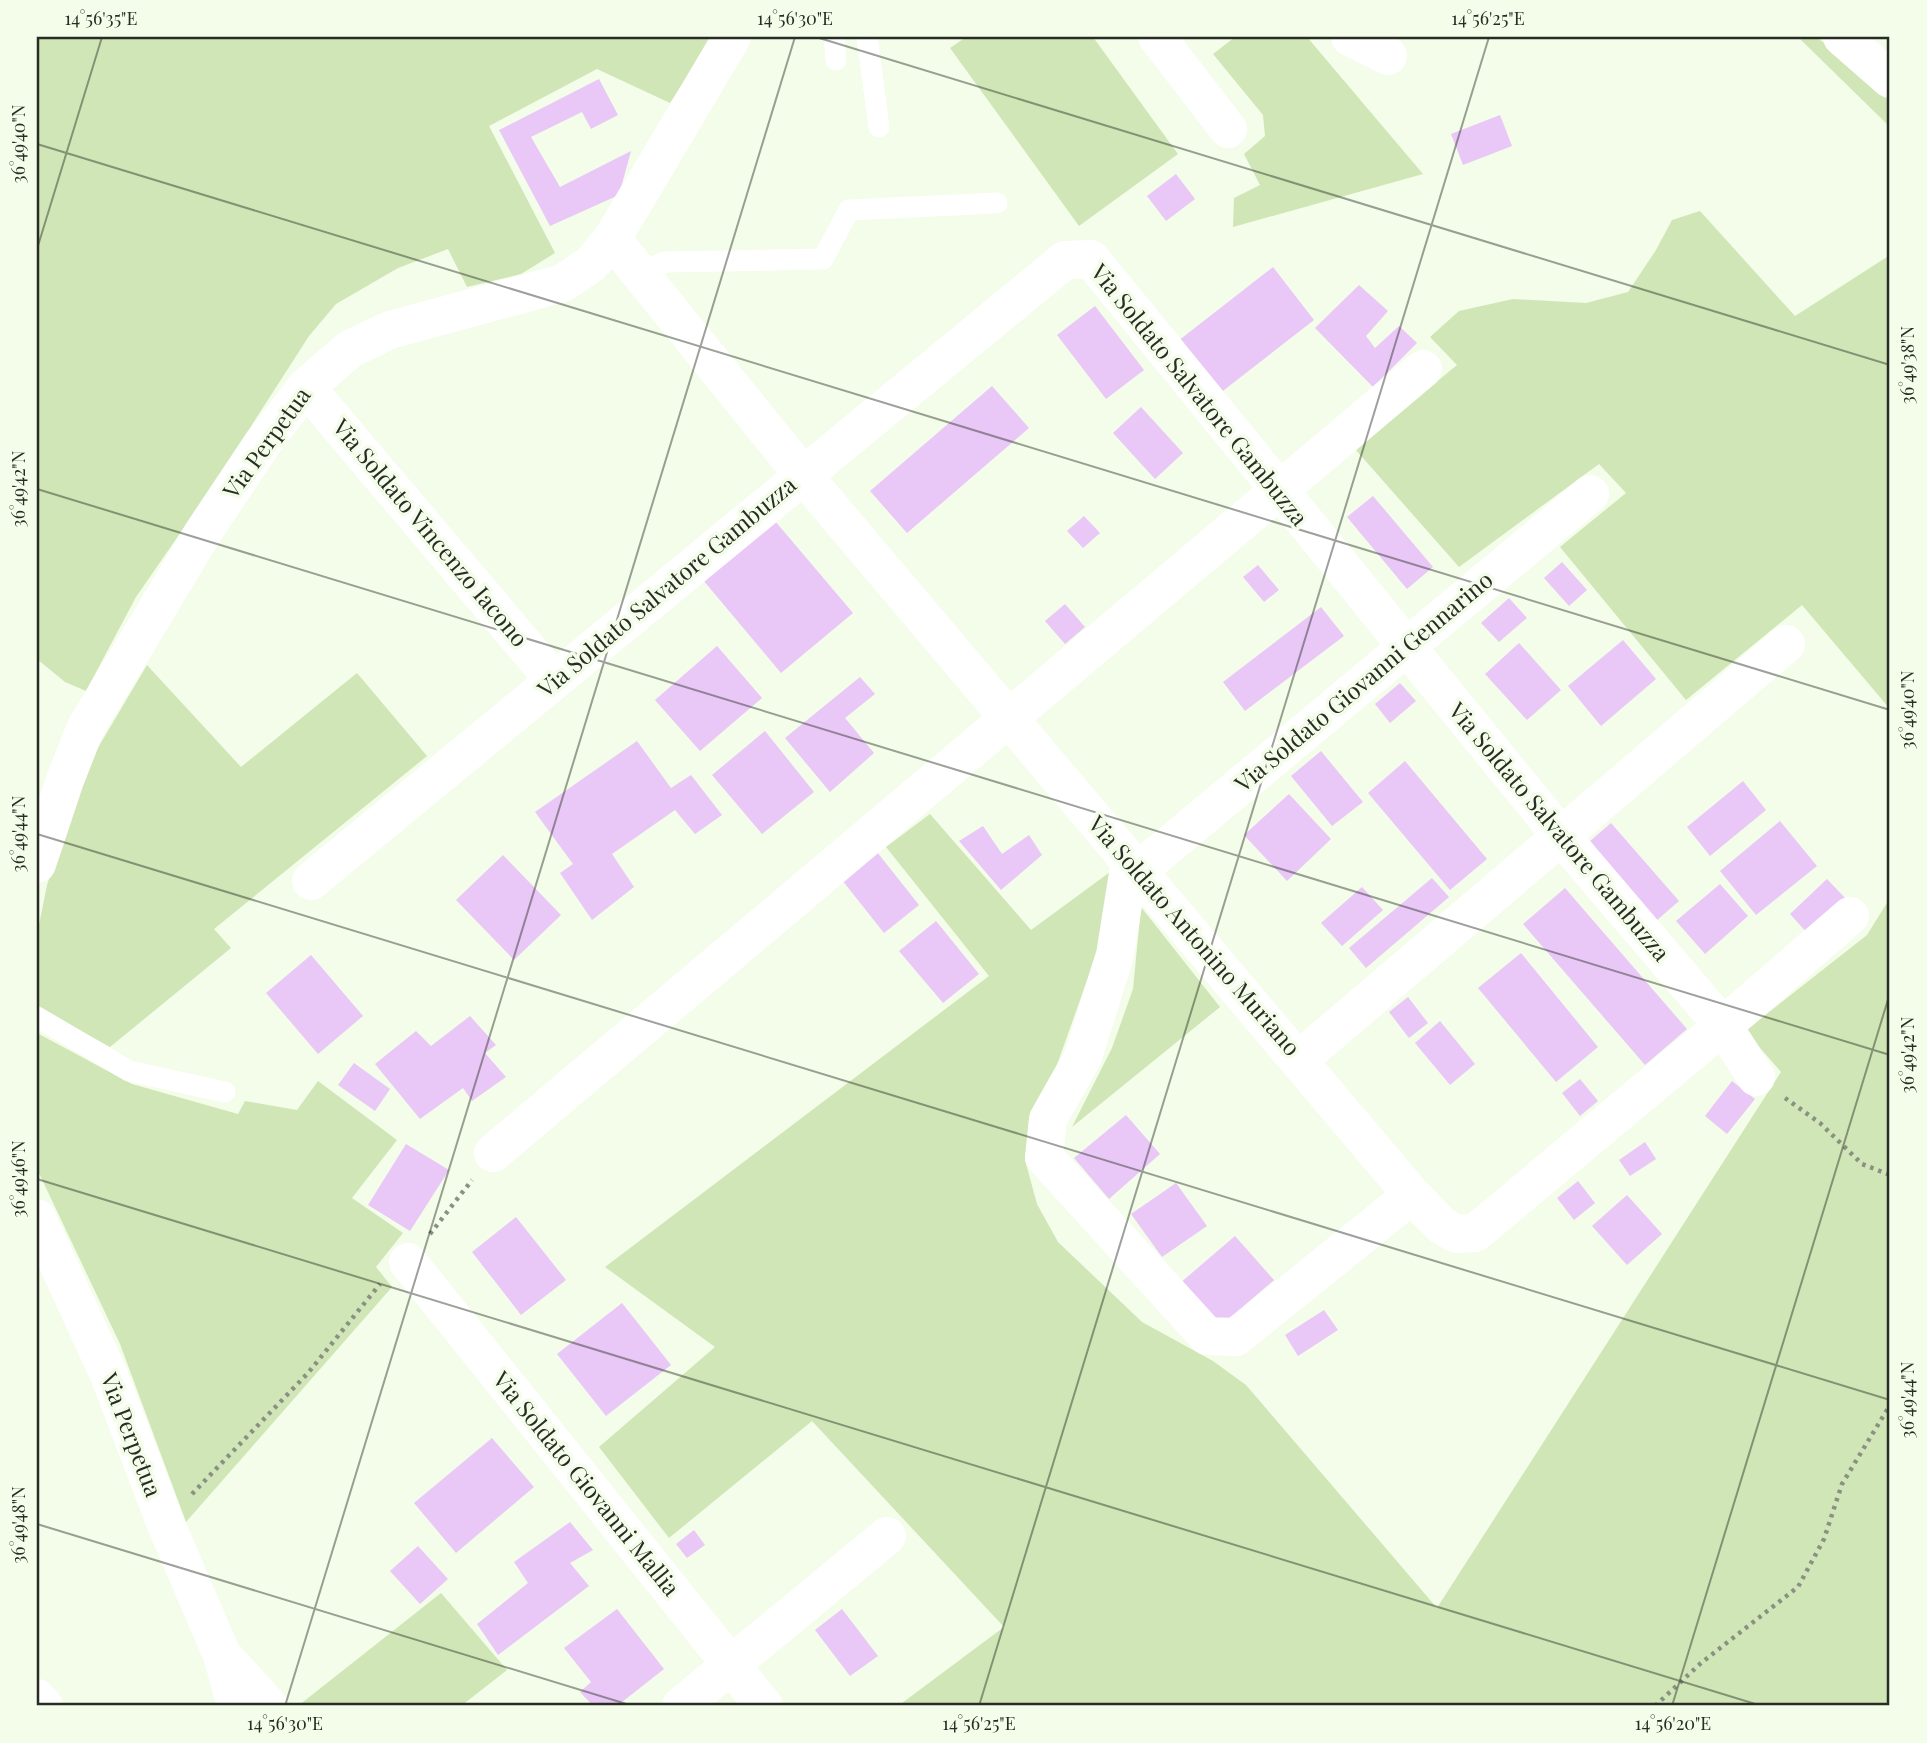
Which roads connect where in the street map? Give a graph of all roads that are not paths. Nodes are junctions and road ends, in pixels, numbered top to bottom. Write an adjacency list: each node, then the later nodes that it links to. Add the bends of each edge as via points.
1 (732, 37): 13 (street, Via Perpetua)
2 (834, 37): 8 (lane)
3 (867, 37): 10 (lane)
4 (1157, 37): 11 (street)
5 (1350, 37): 7 (street)
6 (1842, 37): 9 (street)
7 (1388, 55)
8 (836, 60)
9 (1890, 79)
10 (879, 127)
11 (1228, 130)
12 (997, 203): 14 (lane, via 849,210 823,259 666,261)
13 (612, 239): 14 (street, Via Soldato Antonino Muriano); 16 (street, Via Perpetua, via 592,264 563,283 390,330 349,349)
14 (639, 271): 17 (street, Via Soldato Antonino Muriano)
15 (1423, 369): 18 (street)
16 (306, 387): 22 (street, Via Soldato Vincenzo Iacono); 25 (street, Via Perpetua, via 202,534 85,729)
17 (803, 475): 18 (street, Via Soldato Salvatore Gambuzza, via 1065,260 1091,259); 22 (street, Via Soldato Salvatore Gambuzza); 23 (street, Via Soldato Antonino Muriano)
18 (1277, 491): 21 (street, Via Soldato Salvatore Gambuzza); 23 (street)
19 (1590, 494): 21 (street, Via Soldato Giovanni Gennarino)
20 (1786, 644): 24 (street)
21 (1406, 647): 24 (street, Via Soldato Salvatore Gambuzza); 26 (street, Via Soldato Giovanni Gennarino)
22 (554, 680): 27 (street, Via Soldato Salvatore Gambuzza)
23 (1008, 718): 26 (street, Via Soldato Antonino Muriano); 34 (street)
24 (1560, 836): 30 (street, Via Soldato Salvatore Gambuzza); 31 (street)
25 (37, 864)
26 (1134, 866): 31 (street, Via Soldato Antonino Muriano); 35 (street, via 1115,955 1083,1057 1048,1119 1044,1157 1208,1336 1236,1337)
27 (311, 881)
28 (1850, 916): 30 (street, Via Soldato Antonino Muriano)
29 (37, 1017): 33 (lane, via 129,1071)
30 (1723, 1026): 32 (street, Via Soldato Salvatore Gambuzza); 35 (street, Via Soldato Antonino Muriano, via 1475,1233 1457,1234 1441,1225)
31 (1300, 1059): 35 (street, Via Soldato Antonino Muriano)
32 (1756, 1077)
33 (225, 1092)
34 (493, 1153)
35 (1412, 1195)
36 (37, 1218): 41 (street, Via Perpetua, via 109,1375 165,1522)
37 (408, 1262): 39 (street, Via Soldato Giovanni Mallia)
38 (887, 1536): 39 (street)
39 (731, 1667): 43 (street); 44 (street, Via Soldato Giovanni Mallia)
40 (37, 1698): 42 (street)
41 (243, 1704)
42 (44, 1706)
43 (681, 1706)
44 (764, 1706)

